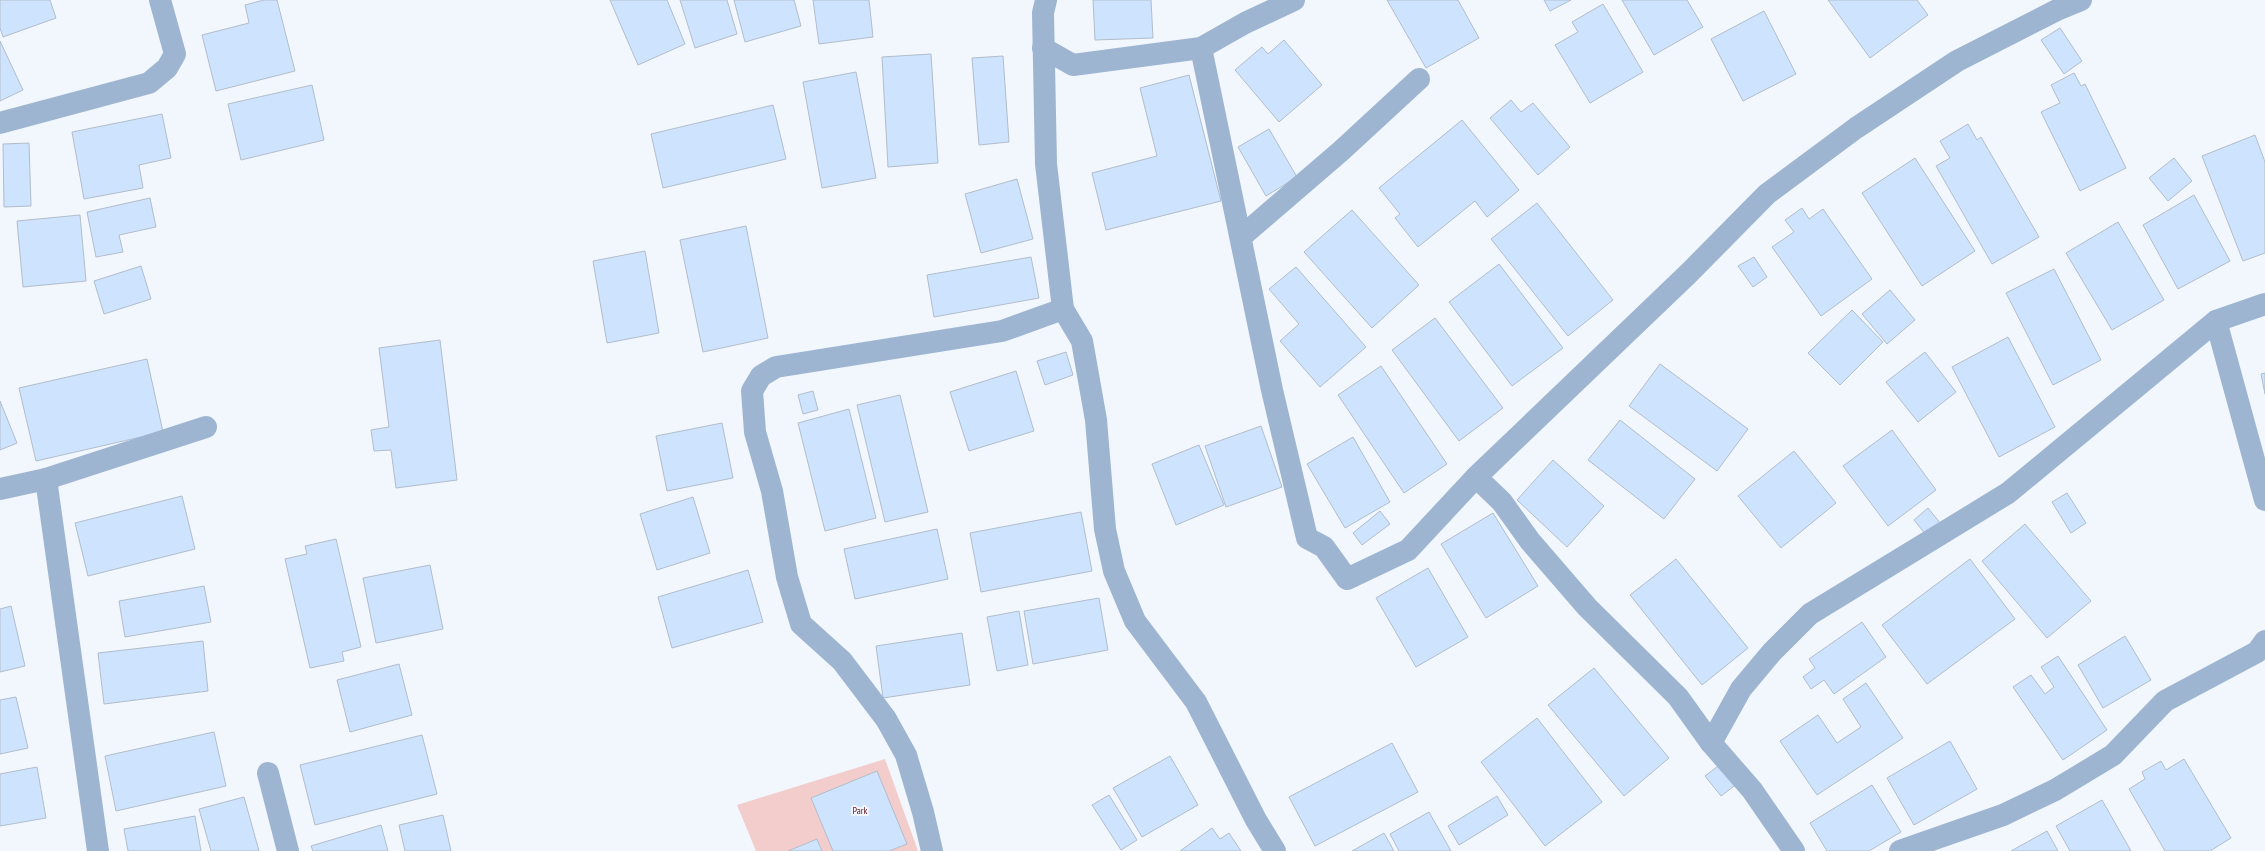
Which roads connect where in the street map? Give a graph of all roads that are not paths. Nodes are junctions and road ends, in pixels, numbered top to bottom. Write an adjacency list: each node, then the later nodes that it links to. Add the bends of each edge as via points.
1 (160, 0): 9 (street, via 175,54 167,68 149,84)
2 (1294, 0): 6 (street, via 1245,23)
3 (2081, 0): 15 (street, via 1957,61 1856,128 1767,194 1689,273)
4 (1045, 6): 5 (street); 7 (street)
5 (1044, 48): 7 (street); 12 (street, via 1046,164)
6 (1201, 48): 7 (street); 10 (street)
7 (1073, 65)
8 (1419, 79): 10 (street, via 1341,151)
9 (0, 123)
10 (1241, 237): 15 (street, via 1272,390 1308,538 1324,547 1347,579 1408,550)
11 (2265, 304): 13 (street)
12 (1063, 309): 24 (street, via 1002,331 776,367 761,376 752,391 755,432 772,491 787,577 801,624 842,661 886,719 906,755); 25 (street, via 1082,341 1096,420 1105,529 1114,572 1135,621 1196,702 1256,820)
13 (2216, 321): 18 (street); 20 (street, via 2008,493 1810,614 1772,652 1742,689)
14 (206, 427): 16 (street)
15 (1476, 477): 20 (street, via 1502,502 1530,541 1587,607 1678,697)
16 (46, 479): 17 (street); 22 (street)
17 (0, 489)
18 (2265, 500)
19 (2265, 640): 27 (street, via 2257,652 2166,701 2113,756 2055,790 2003,815)
20 (1710, 742): 26 (street, via 1752,790)
21 (268, 773): 23 (street)
22 (98, 851)
23 (288, 851)
24 (932, 851)
25 (1275, 851)
26 (1794, 851)
27 (1900, 851)

